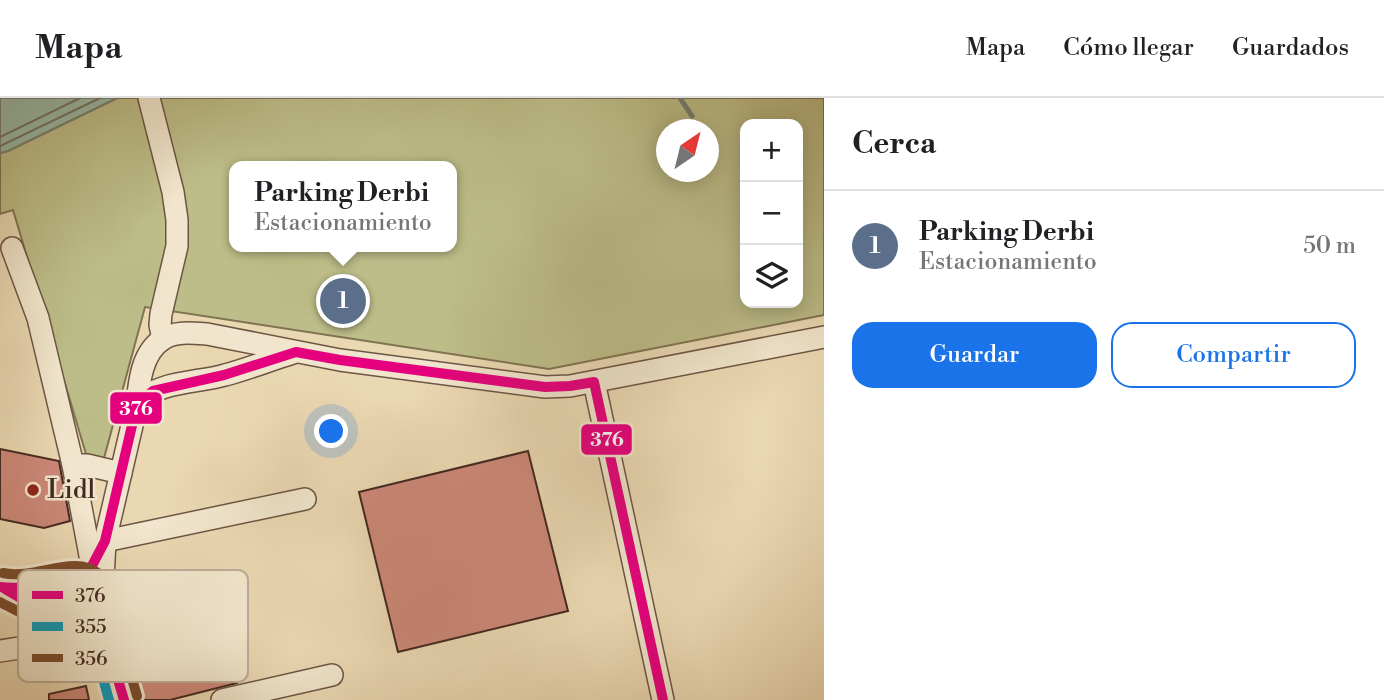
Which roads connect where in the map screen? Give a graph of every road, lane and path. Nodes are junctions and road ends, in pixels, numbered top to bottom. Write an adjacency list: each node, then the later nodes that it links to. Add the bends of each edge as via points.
1 (149, 98): 4 (street, via 178,235 161,314)
2 (12, 248): 10 (street, via 38,318)
3 (824, 337): 8 (street)
4 (163, 339): 5 (street, via 188,333); 9 (street, via 145,363)
5 (238, 340): 6 (street); 7 (street, via 241,357)
6 (296, 352): 7 (street); 8 (street, via 545,387)
7 (224, 375): 9 (street, via 153,391)
8 (594, 382): 23 (street)
9 (137, 404): 11 (street)
10 (73, 465): 11 (street); 14 (street)
11 (121, 473): 13 (street)
12 (305, 499): 13 (street)
13 (105, 541): 15 (street); 16 (street)
14 (88, 570)
15 (90, 570)
16 (103, 570)
17 (18, 648): 18 (street)
18 (0, 651)
19 (332, 675): 22 (street)
20 (119, 682): 21 (street)
21 (124, 700)
22 (222, 700)
23 (663, 700)

